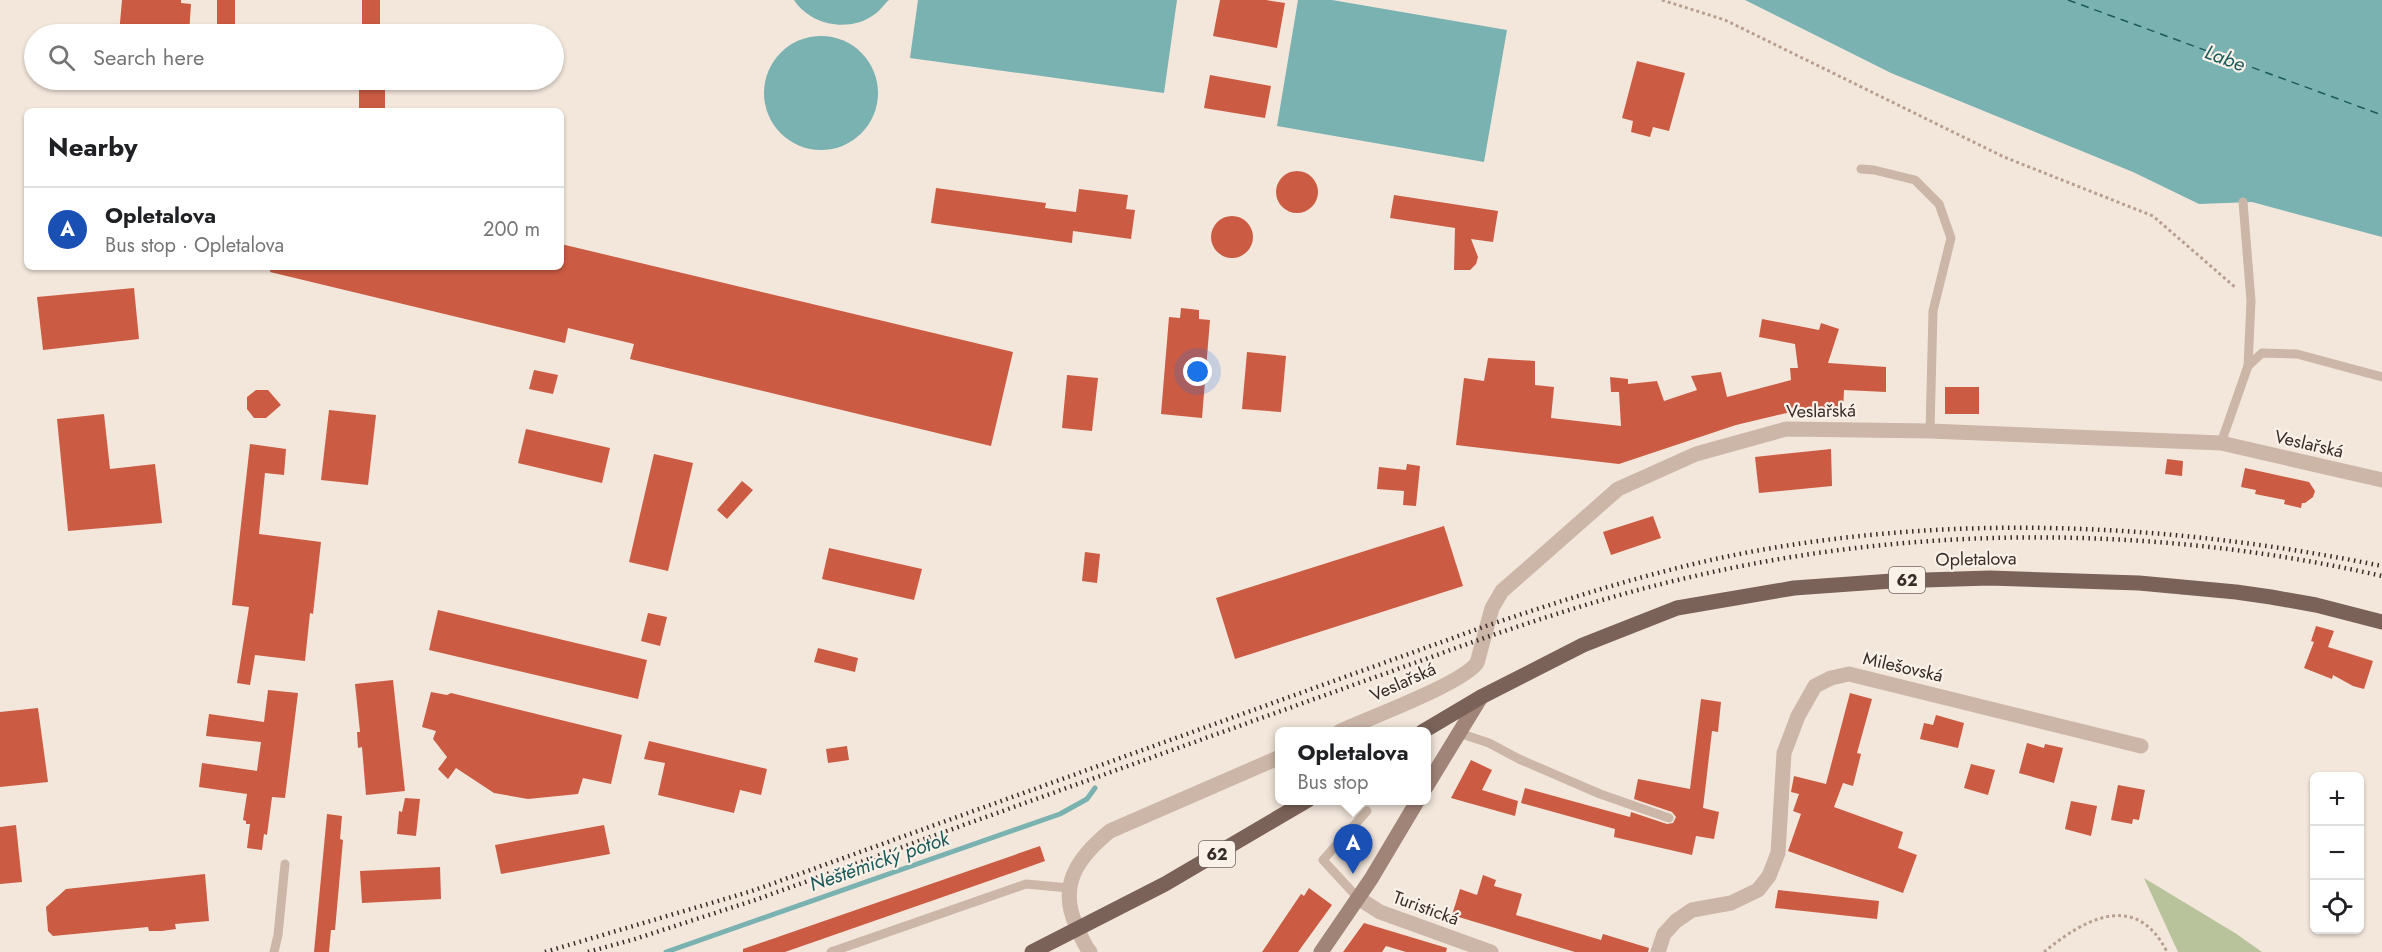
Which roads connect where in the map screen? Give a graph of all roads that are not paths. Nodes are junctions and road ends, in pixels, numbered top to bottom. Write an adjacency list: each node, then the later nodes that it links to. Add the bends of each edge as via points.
1 (1861, 169): 5 (lane, via 1915,180 1939,204 1951,238 1933,311)
2 (2243, 202): 3 (lane, via 2251,301)
3 (2248, 366): 4 (lane, via 2262,353 2296,354); 6 (lane)
4 (2382, 376)
5 (1930, 431): 6 (street, Veslařská); 10 (street, Veslařská, via 1786,429 1696,454 1618,489 1502,591 1492,608 1473,669)
6 (2221, 443): 7 (street, Veslařská)
7 (2382, 480)
8 (2382, 622): 9 (main road, Opletalova / 62, via 2253,594 2128,583 1990,578 1794,588 1677,608 1583,645)
9 (1481, 697): 11 (main road, Opletalova / 62); 12 (street)
10 (1350, 727)
11 (1430, 727)
12 (1459, 733): 15 (street); 19 (lane, via 1600,794)
13 (2141, 746): 29 (street, Milešovská, via 1860,676 1831,678 1815,686 1807,698 1784,753 1778,853 1769,876 1758,890 1731,903 1692,910 1664,934)
14 (1275, 759): 21 (street, via 1110,831 1077,864)
15 (1431, 779)
16 (1301, 805): 25 (main road, 62, via 1124,906)
17 (1416, 805): 22 (street)
18 (1367, 811): 22 (lane, Turistická, via 1323,860)
19 (1669, 818)
20 (285, 864): 23 (lane)
21 (1069, 888): 24 (lane, via 1026,884); 26 (street, via 1070,913)
22 (1358, 898): 27 (street); 28 (street, Turistická, via 1380,912)
23 (274, 952)
24 (831, 952)
25 (1032, 952)
26 (1090, 952)
27 (1321, 952)
28 (1491, 952)
29 (1658, 952)

